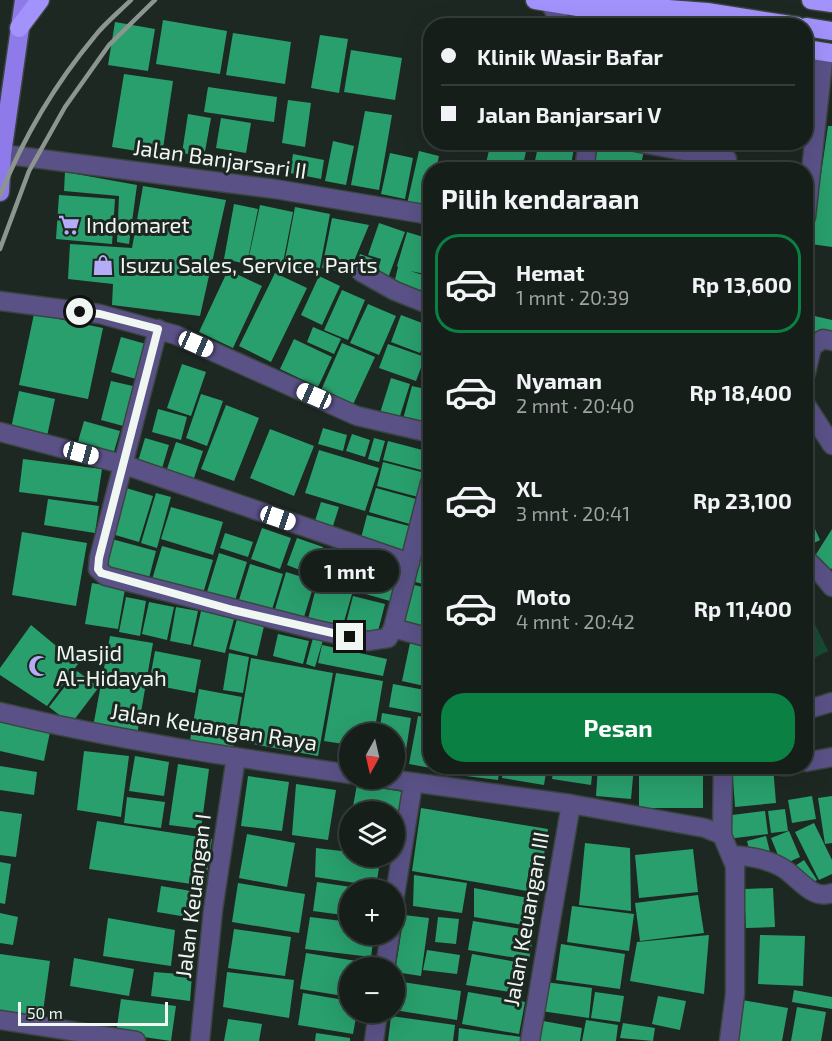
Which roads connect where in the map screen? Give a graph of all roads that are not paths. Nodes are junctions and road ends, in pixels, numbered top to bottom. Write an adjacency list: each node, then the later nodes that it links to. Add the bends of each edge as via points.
1 (24, 0): 10 (main road)
2 (39, 0): 10 (highway)
3 (811, 0): 5 (highway)
4 (542, 1): 6 (highway); 7 (street)
5 (832, 3)
6 (579, 7): 8 (highway); 9 (highway, via 678,9)
7 (556, 18)
8 (637, 18)
9 (741, 18)
10 (19, 28): 16 (main road)
11 (813, 28): 12 (highway)
12 (832, 31)
13 (820, 52): 14 (street)
14 (827, 87): 18 (street)
15 (678, 150): 17 (street)
16 (2, 154): 19 (main road); 20 (street, Jalan Banjarsari II, via 274,189)
17 (727, 159)
18 (813, 174)
19 (0, 192)
20 (423, 214)
21 (361, 272): 23 (street)
22 (0, 301): 24 (street, via 100,314)
23 (423, 302)
24 (158, 329): 28 (street, via 357,416); 31 (street)
25 (827, 340): 26 (street)
26 (813, 346)
27 (813, 416): 30 (street)
28 (423, 431)
29 (0, 432): 31 (street)
30 (832, 445)
31 (122, 464): 33 (street); 36 (street, via 99,558 98,569 106,576 368,641 388,638)
32 (423, 511): 33 (street)
33 (410, 563): 36 (street)
34 (813, 566): 35 (street)
35 (832, 587)
36 (393, 628): 37 (street)
37 (423, 636)
38 (832, 702): 39 (street)
39 (813, 708)
40 (0, 712): 41 (street, Jalan Keuangan Raya)
41 (236, 757): 44 (street, Jalan Keuangan Raya); 56 (street, Jalan Keuangan I, via 213,910)
42 (832, 757): 43 (street)
43 (813, 761)
44 (339, 772)
45 (723, 774): 49 (street)
46 (405, 782): 47 (street)
47 (413, 783): 48 (street); 51 (street)
48 (571, 804): 49 (street, via 705,828); 58 (street, Jalan Keuangan III)
49 (722, 835): 50 (street)
50 (731, 855): 52 (street, via 779,866 813,893); 59 (street, via 735,866 735,994)
51 (398, 879)
52 (832, 893)
53 (0, 1020): 55 (street)
54 (376, 1023): 57 (street)
55 (136, 1041)
56 (200, 1041)
57 (374, 1041)
58 (530, 1041)
59 (729, 1041)

